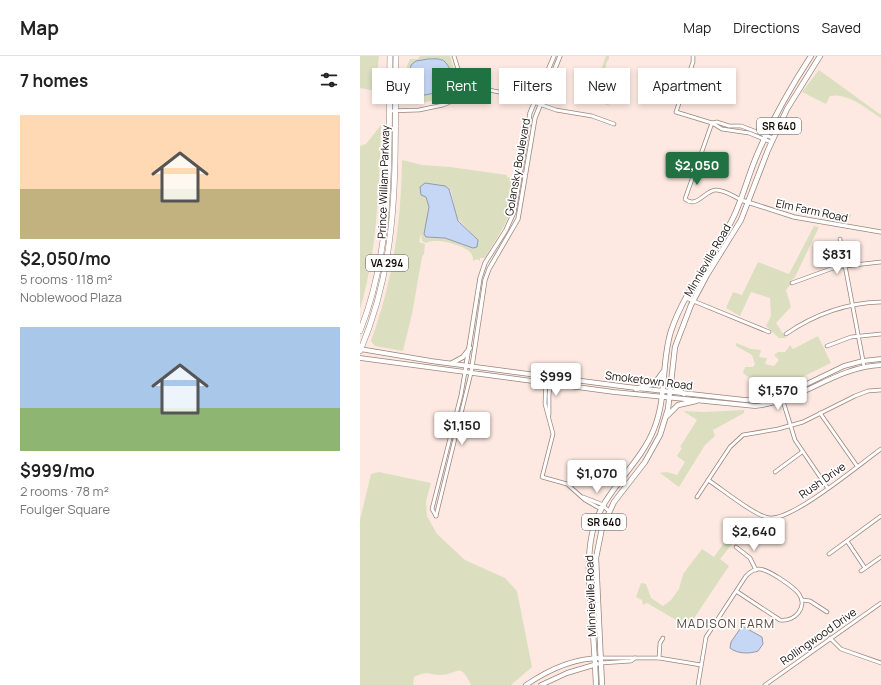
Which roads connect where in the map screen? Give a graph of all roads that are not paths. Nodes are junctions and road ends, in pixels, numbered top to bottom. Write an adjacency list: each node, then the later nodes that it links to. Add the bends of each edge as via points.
1 (390, 56): 16 (highway, Prince William Parkway / VA 294)
2 (396, 56): 16 (highway, Prince William Parkway / VA 294)
3 (454, 56): 9 (street)
4 (554, 56): 10 (street, Golansky Boulevard)
5 (560, 56): 11 (street, Golansky Boulevard)
6 (693, 56): 17 (street, via 676,112)
7 (811, 56): 19 (main road, Minnieville Road / SR 640, via 786,94)
8 (820, 56): 20 (main road, Minnieville Road / SR 640, via 794,96)
9 (458, 68)
10 (549, 68)
11 (555, 68)
12 (446, 104): 16 (street, via 419,110)
13 (533, 104): 21 (street, Golansky Boulevard)
14 (539, 104): 22 (street, Golansky Boulevard)
15 (542, 104): 18 (street)
16 (392, 111): 36 (highway, Prince William Parkway / VA 294, via 383,243 373,291); 43 (highway, Prince William Parkway / VA 294, via 394,209 391,242 381,292)
17 (712, 123): 19 (street, via 742,126); 23 (street, via 685,199 698,201 714,190 722,190)
18 (614, 124)
19 (765, 137): 20 (street); 23 (main road, Minnieville Road / SR 640)
20 (772, 140): 24 (main road, Minnieville Road / SR 640)
21 (518, 189): 22 (street); 29 (street, Golansky Boulevard, via 510,223)
22 (524, 190): 30 (street, Golansky Boulevard, via 516,222)
23 (741, 200): 24 (street, Elm Farm Road); 32 (main road, Minnieville Road / SR 640, via 729,226)
24 (748, 202): 25 (street, Elm Farm Road, via 794,217); 33 (main road, Minnieville Road / SR 640, via 735,231)
25 (881, 232)
26 (840, 239): 28 (street)
27 (881, 262): 28 (street)
28 (845, 266): 31 (street); 35 (street)
29 (482, 269): 30 (street); 42 (street, Golansky Boulevard)
30 (488, 271): 50 (street, Golansky Boulevard)
31 (792, 283)
32 (686, 298): 33 (street); 52 (main road, Minnieville Road / SR 640, via 671,331)
33 (693, 300): 37 (street); 56 (main road, Minnieville Road / SR 640, via 676,347)
34 (881, 302): 35 (street)
35 (853, 305): 38 (street, via 815,317); 40 (street)
36 (360, 331)
37 (769, 332)
38 (786, 334)
39 (881, 334): 40 (street)
40 (858, 336): 41 (street); 46 (street)
41 (827, 346)
42 (470, 348): 47 (main road, via 461,359); 49 (street, Golansky Boulevard)
43 (360, 350): 47 (main road, Smoketown Road)
44 (360, 358): 53 (main road, Smoketown Road)
45 (881, 359): 46 (main road, Smoketown Road)
46 (863, 360): 51 (street); 62 (main road, Smoketown Road, via 844,366 792,392 765,399)
47 (451, 363): 49 (main road, Smoketown Road)
48 (881, 365): 51 (main road, Smoketown Road)
49 (467, 366): 50 (main road, Smoketown Road); 53 (street, Golansky Boulevard)
50 (473, 366): 54 (street, Golansky Boulevard); 55 (main road, Smoketown Road)
51 (864, 366): 66 (main road, Smoketown Road, via 849,370)
52 (664, 371): 58 (main road, via 655,383); 60 (main road, Minnieville Road / SR 640)
53 (465, 372): 54 (main road, Smoketown Road); 54 (street, via 432,508 436,516)
54 (471, 373): 57 (main road, Smoketown Road)
55 (549, 376): 57 (street); 58 (main road, Smoketown Road)
56 (671, 380): 61 (main road, Minnieville Road / SR 640); 62 (main road, via 675,388)
57 (548, 383): 63 (main road, Smoketown Road); 77 (street, via 545,404 553,438 542,477 568,484 588,503)
58 (636, 389): 60 (main road, Smoketown Road)
59 (881, 390): 67 (street, via 862,393)
60 (662, 392): 61 (main road, Smoketown Road); 63 (main road, Minnieville Road / SR 640)
61 (670, 392): 62 (main road, Smoketown Road); 64 (main road, Minnieville Road / SR 640)
62 (684, 394)
63 (662, 398): 64 (main road, Smoketown Road); 77 (main road, Minnieville Road / SR 640, via 650,438)
64 (669, 398): 65 (main road, Smoketown Road); 68 (main road, Minnieville Road / SR 640)
65 (696, 401): 66 (main road, Smoketown Road, via 755,406); 68 (main road, via 678,405)
66 (783, 401): 69 (street)
67 (820, 413): 69 (street); 72 (street)
68 (666, 417): 78 (main road, Minnieville Road / SR 640, via 651,452)
69 (790, 426): 71 (street); 74 (street, via 743,435 730,447)
70 (881, 449): 72 (street, Rush Drive)
71 (802, 452): 73 (street); 75 (street)
72 (857, 466): 75 (street, Rush Drive)
73 (775, 472)
74 (708, 480): 75 (street, Rush Drive, via 756,513 770,518 791,512); 76 (street)
75 (827, 487)
76 (697, 497)
77 (602, 507): 78 (street); 93 (main road, Minnieville Road / SR 640, via 592,533 589,556)
78 (609, 511): 95 (main road, Minnieville Road / SR 640, via 600,536 596,558)
79 (881, 516): 80 (street)
80 (847, 541): 82 (street); 84 (street)
81 (736, 547): 85 (street, via 750,558)
82 (829, 554)
83 (881, 557): 84 (street)
84 (866, 568): 86 (street)
85 (756, 570): 87 (street, via 746,576); 88 (street, via 769,572 795,589)
86 (861, 571)
87 (736, 591): 88 (street, via 780,620 791,619 797,615); 98 (street, via 708,633)
88 (802, 600): 90 (street, via 810,601)
89 (881, 603): 92 (street, Rollingwood Drive)
90 (827, 612)
91 (663, 638): 94 (street)
92 (830, 638): 96 (street, via 841,649); 104 (street, Rollingwood Drive)
93 (594, 658): 95 (main road); 97 (main road, Minnieville Road / SR 640); 99 (main road, via 563,666)
94 (659, 658): 95 (street, via 635,658 631,661); 98 (street)
95 (601, 660): 97 (main road); 102 (main road, Minnieville Road / SR 640)
96 (881, 663)
97 (595, 664): 100 (main road); 101 (main road, Minnieville Road / SR 640)
98 (701, 665): 103 (street)
99 (526, 685)
100 (541, 685)
101 (596, 685)
102 (602, 685)
103 (698, 685)
104 (765, 685)

